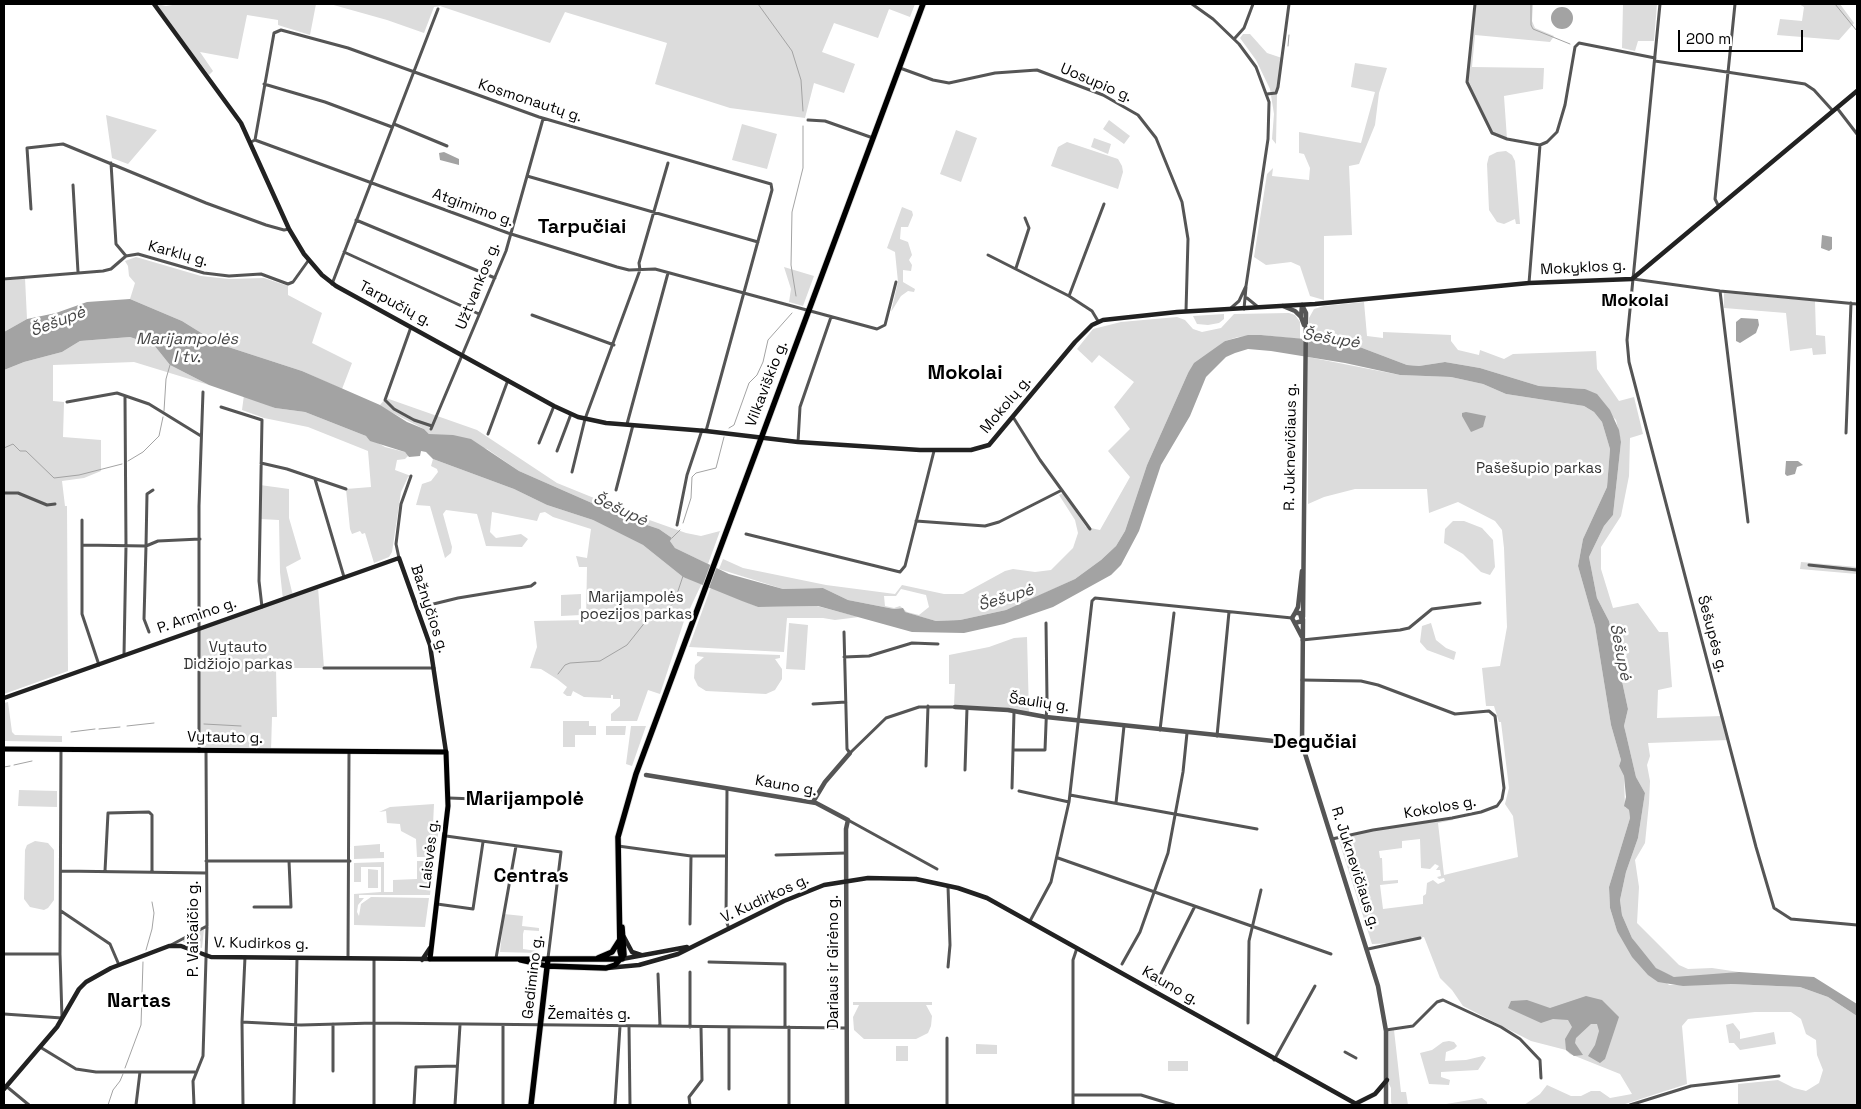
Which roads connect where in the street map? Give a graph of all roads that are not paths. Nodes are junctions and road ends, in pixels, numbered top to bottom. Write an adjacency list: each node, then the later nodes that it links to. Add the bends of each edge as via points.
1 (154, 4): 25 (main road, Tarpučių g.)
2 (923, 4): 13 (highway, Vilkaviškio g.)
3 (1192, 4): 9 (street)
4 (1253, 4): 11 (street, via 1244,28)
5 (1289, 4): 18 (street, via 1278,87 1276,92)
6 (1474, 4): 26 (street, via 1466,82 1472,96 1492,133)
7 (1660, 4): 12 (street, Šešupės g.)
8 (1735, 4): 15 (street)
9 (1199, 5): 11 (street)
10 (438, 9): 14 (street)
11 (1235, 38): 18 (street, via 1256,67)
12 (1655, 60): 15 (street); 26 (street, via 1579,43 1575,47 1559,126 1553,137); 52 (street, Šešupės g.)
13 (899, 67): 24 (highway, Vilkaviškio g.); 71 (street, Uosupio g., via 949,83 1002,72 1037,70 1103,95 1138,115 1156,138 1182,202 1188,239)
14 (413, 72): 16 (street, Kosmonautų g., via 348,48 278,30 274,33); 20 (street, Kosmonautų g.); 22 (street)
15 (1728, 72): 19 (street, via 1805,84); 34 (street, via 1715,199)
16 (264, 84): 22 (street); 25 (street)
17 (1857, 92): 19 (main road, Mokyklos g.)
18 (1267, 94): 56 (street, via 1269,132)
19 (1835, 110): 23 (street); 34 (main road, Mokyklos g.)
20 (543, 118): 30 (street, Užtvankos g.); 41 (street, Kosmonautų g., via 771,184)
21 (808, 120): 24 (street, via 825,121)
22 (393, 126): 27 (street); 31 (street)
23 (1857, 134)
24 (873, 138): 70 (highway, Vilkaviškio g.)
25 (253, 141): 31 (street, Atgimimo g.); 39 (main road, Tarpučių g.)
26 (1540, 145): 54 (street)
27 (447, 146)
28 (668, 162): 36 (street)
29 (110, 163): 35 (street, via 68,145 26,148); 39 (street, via 206,203 266,225); 44 (street, via 116,244)
30 (527, 176): 36 (street); 40 (street, Užtvankos g.)
31 (371, 182): 38 (street); 40 (street, Atgimimo g.)
32 (73, 184): 48 (street)
33 (1104, 204): 59 (street)
34 (1719, 207): 52 (main road, Mokyklos g.)
35 (31, 209)
36 (653, 213): 41 (street); 47 (street, via 639,262)
37 (1025, 218): 46 (street, via 1029,228)
38 (356, 220): 42 (street); 50 (street)
39 (289, 229): 45 (main road, Tarpučių g.)
40 (511, 234): 47 (street, Atgimimo g., via 617,268); 50 (street, Užtvankos g.)
41 (758, 242): 58 (street)
42 (344, 252): 55 (street); 73 (street)
43 (988, 255): 46 (street)
44 (126, 256): 45 (street, Karklų g., via 138,254 214,275 261,274 288,284); 48 (street, Karklų g., via 111,269)
45 (308, 261): 55 (main road, Tarpučių g.)
46 (1016, 268): 59 (street)
47 (640, 270): 49 (street, Atgimimo g., via 655,269); 80 (street)
48 (78, 272): 51 (street, Karklų g.)
49 (668, 273): 58 (street, Atgimimo g.); 91 (street)
50 (495, 278): 73 (street, Užtvankos g.)
51 (4, 279)
52 (1632, 279): 54 (main road, Mokyklos g.); 57 (street); 215 (street, Šešupės g., via 1627,340 1629,362 1769,896 1774,908 1791,919)
53 (896, 282): 75 (street, Atgimimo g., via 886,319 880,328)
54 (1529, 283): 62 (main road, Mokyklos g.)
55 (332, 284): 78 (main road, Tarpučių g.)
56 (1246, 286): 60 (street); 61 (street)
57 (1720, 291): 63 (street); 114 (street)
58 (744, 293): 70 (street, Atgimimo g.); 93 (street)
59 (1069, 296): 77 (street, via 1092,311)
60 (1241, 298): 68 (street); 69 (street)
61 (1246, 298): 67 (street); 69 (street)
62 (1315, 304): 65 (main road, Mokyklos g.); 72 (street)
63 (1851, 304): 64 (street); 94 (street)
64 (1857, 304)
65 (1302, 305): 66 (main road, Mokyklos g.); 72 (street); 76 (street, R. Juknevičiaus g.)
66 (1283, 306): 67 (main road, Mokyklos g.); 76 (street)
67 (1258, 308): 69 (main road, Mokyklos g.)
68 (1230, 309): 69 (main road, Mokolų g.); 71 (main road, Mokolų g.)
69 (1244, 309)
70 (808, 310): 75 (street, Atgimimo g.); 97 (highway, Vilkaviškio g.)
71 (1186, 311): 77 (main road, Mokolų g.)
72 (1306, 313): 79 (street, R. Juknevičiaus g.)
73 (479, 314): 81 (street, Užtvankos g.)
74 (532, 315): 80 (street)
75 (832, 317): 98 (street, via 800,407)
76 (1301, 317): 79 (street, R. Juknevičiaus g.)
77 (1098, 322): 89 (main road, Mokolų g., via 1075,342)
78 (411, 327): 81 (main road, Tarpučių g.); 81 (street, Užtvankos g., via 385,400 407,416 431,427)
79 (1305, 328): 124 (street, R. Juknevičiaus g.)
80 (614, 345): 90 (street)
81 (462, 354): 82 (main road, Tarpučių g.)
82 (508, 380): 87 (main road, Tarpučių g.); 95 (street)
83 (203, 392): 96 (street)
84 (125, 397): 85 (street, via 117,393); 96 (street, via 150,404); 120 (street)
85 (67, 402)
86 (221, 406): 102 (street, via 262,420)
87 (554, 406): 88 (main road, Tarpučių g.); 99 (street)
88 (570, 414): 90 (main road, Tarpučių g.); 100 (street)
89 (1013, 417): 101 (main road, Mokolų g., via 983,448); 109 (street)
90 (586, 419): 91 (main road, Tarpučių g.); 103 (street)
91 (627, 425): 92 (main road, Tarpučių g.)
92 (633, 425): 93 (main road, Tarpučių g.); 108 (street)
93 (704, 430): 97 (main road, Tarpučių g.); 115 (street, via 687,475)
94 (1846, 433)
95 (488, 434)
96 (201, 436): 118 (street)
97 (760, 437): 98 (main road, Mokolų g.); 190 (highway, Vilkaviškio g., via 636,774)
98 (798, 442): 101 (main road, Mokolų g.)
99 (539, 443)
100 (557, 451)
101 (934, 451): 113 (street)
102 (262, 463): 105 (street); 129 (street, via 259,581)
103 (572, 472)
104 (411, 476): 122 (street, Bažnyčios g., via 401,504 396,544)
105 (315, 479): 106 (street); 126 (street)
106 (346, 489)
107 (154, 490): 121 (street, via 147,494)
108 (616, 490)
109 (1062, 490): 113 (street, via 1000,522 984,526); 116 (street)
110 (4, 493): 111 (street, via 18,493 47,505)
111 (55, 504)
112 (82, 520): 119 (street)
113 (916, 521): 117 (street, via 905,566 900,572)
114 (1748, 522)
115 (677, 525)
116 (1090, 529)
117 (746, 534)
118 (200, 539): 121 (street, via 158,540); 138 (street)
119 (82, 545): 120 (street); 145 (street, via 82,614)
120 (126, 546): 121 (street); 143 (street)
121 (146, 546): 139 (street, via 144,619)
122 (399, 558): 126 (main road, P. Armino g.); 130 (main road, Bažnyčios g.)
123 (1809, 565): 125 (street)
124 (1303, 568): 133 (street, R. Juknevičiaus g.); 135 (street, R. Juknevičiaus g.)
125 (1857, 570)
126 (345, 578): 129 (main road, P. Armino g.)
127 (535, 583): 130 (street)
128 (1480, 603): 141 (street, via 1432,609 1409,628 1400,630)
129 (262, 607): 138 (main road, P. Armino g.)
130 (417, 608): 147 (main road, Bažnyčios g.)
131 (1229, 612): 134 (street); 157 (street, via 1095,598 1090,601); 161 (street)
132 (1174, 613): 159 (street)
133 (1295, 613): 134 (street); 135 (street, via 1300,613)
134 (1292, 618): 137 (street)
135 (1303, 618): 137 (street); 141 (street, R. Juknevičiaus g.)
136 (1046, 623): 156 (street)
137 (1295, 623): 141 (street, R. Juknevičiaus g.)
138 (198, 629): 143 (main road, P. Armino g.); 165 (street)
139 (149, 632)
140 (844, 632): 144 (street)
141 (1302, 639): 148 (street, R. Juknevičiaus g.)
142 (938, 644): 144 (street, via 912,643 869,656)
143 (124, 655): 145 (main road, P. Armino g.)
144 (844, 657): 150 (street)
145 (99, 665): 149 (main road, P. Armino g.)
146 (324, 668): 147 (street)
147 (434, 668): 169 (main road, Bažnyčios g.)
148 (1302, 680): 162 (street, R. Juknevičiaus g.); 187 (street, Kokolos g., via 1364,682 1455,714 1489,711 1495,716 1504,788 1497,806 1436,822)
149 (4, 698)
150 (846, 702): 151 (street); 170 (street, via 847,749)
151 (812, 704)
152 (928, 706): 153 (street, Šaulių g.); 170 (street, Šaulių g., via 886,718); 171 (street)
153 (955, 706): 154 (street, Šaulių g.)
154 (967, 707): 155 (street, Šaulių g.); 172 (street)
155 (1014, 712): 156 (street, Šaulių g.); 166 (street)
156 (1046, 717): 157 (street, Šaulių g.); 166 (street, via 1045,750)
157 (1079, 721): 158 (street, Šaulių g.); 177 (street)
158 (1124, 726): 159 (street, Šaulių g.); 182 (street)
159 (1160, 730): 160 (street, Šaulių g.)
160 (1187, 733): 161 (street, Šaulių g.); 183 (street)
161 (1217, 736): 162 (street, Šaulių g.)
162 (1302, 744): 187 (street, R. Juknevičiaus g.)
163 (4, 749): 164 (main road, Vytauto g.)
164 (61, 749): 165 (main road, Vytauto g.); 200 (street)
165 (199, 750): 167 (main road, Vytauto g.)
166 (1013, 750): 174 (street)
167 (206, 751): 168 (main road, Vytauto g.); 196 (street, P. Vaičaičio g.)
168 (349, 752): 169 (main road, Vytauto g.); 198 (street)
169 (446, 752): 178 (main road, Laisvės g.)
170 (850, 753): 180 (street, Šaulių g., via 825,782)
171 (926, 766)
172 (965, 770)
173 (646, 775): 175 (street, Kauno g.)
174 (1012, 788)
175 (727, 789): 180 (street, Kauno g.); 194 (street)
176 (1020, 791): 181 (street)
177 (1070, 795): 181 (street); 182 (street)
178 (449, 798): 179 (street); 186 (main road, Laisvės g.)
179 (554, 802)
180 (814, 802): 184 (street, Kauno g.)
181 (1069, 802): 195 (street)
182 (1116, 804): 183 (street)
183 (1175, 814): 185 (street); 208 (street, via 1168,853)
184 (848, 820): 191 (street, Dariaus ir Girėno g.); 199 (street, Kauno g.)
185 (1257, 829)
186 (446, 836): 188 (street); 209 (main road, Laisvės g.)
187 (1332, 839): 227 (street, R. Juknevičiaus g.)
188 (483, 842): 189 (street); 209 (street, via 473,909)
189 (516, 846): 237 (street); 243 (street, Gedimino g., via 561,852)
190 (617, 846): 193 (street); 219 (highway, Vilkaviškio g.)
191 (846, 853): 192 (street); 204 (street, Dariaus ir Girėno g.)
192 (776, 855)
193 (691, 856): 194 (street); 214 (street)
194 (726, 856): 218 (street, via 726,920)
195 (1058, 858): 208 (street); 213 (street, via 1046,893)
196 (206, 861): 197 (street); 203 (street, P. Vaičaičio g.)
197 (289, 861): 198 (street); 211 (street, via 291,907)
198 (350, 861): 235 (street)
199 (937, 869)
200 (61, 871): 201 (street); 212 (street)
201 (105, 872): 202 (street); 202 (street, via 108,813 149,812 152,815)
202 (152, 872): 203 (street)
203 (206, 873): 216 (street, P. Vaičaičio g.)
204 (846, 880): 205 (main road, V. Kudirkos g., via 904,878); 218 (main road, V. Kudirkos g., via 798,895); 270 (street, Dariaus ir Girėno g.)
205 (948, 886): 207 (main road, V. Kudirkos g.); 247 (street)
206 (1261, 890): 217 (street)
207 (969, 891): 213 (main road, Kauno g.)
208 (1154, 892): 210 (street); 244 (street, via 1140,932)
209 (436, 904): 225 (main road, Laisvės g.)
210 (1195, 906): 217 (street); 251 (street)
211 (254, 907)
212 (60, 910): 229 (street); 245 (street, via 110,944)
213 (1030, 921): 226 (main road, Kauno g.)
214 (690, 924)
215 (1857, 925)
216 (207, 926): 221 (street); 231 (street, P. Vaičaičio g.)
217 (1251, 926): 230 (street); 257 (street)
218 (729, 929): 224 (main road, V. Kudirkos g.)
219 (622, 937): 232 (main road, via 632,952); 238 (highway, Vilkaviškio g.); 241 (highway, via 612,952)
220 (1420, 938): 227 (street)
221 (181, 940): 222 (street); 223 (street)
222 (169, 946): 223 (main road, V. Kudirkos g.); 245 (main road, V. Kudirkos g.)
223 (181, 946): 231 (main road, V. Kudirkos g.)
224 (693, 946): 232 (main road, V. Kudirkos g.); 246 (main road, V. Kudirkos g., via 668,958)
225 (430, 948): 236 (main road, Laisvės g.); 240 (main road)
226 (1077, 948): 276 (main road, Kauno g.); 286 (street, via 1073,960)
227 (1368, 949): 271 (street, R. Juknevičiaus g.)
228 (4, 954): 229 (street)
229 (60, 954): 254 (street)
230 (1330, 954)
231 (206, 955): 233 (main road, V. Kudirkos g.); 280 (street, P. Vaičaičio g., via 204,1056)
232 (642, 956): 238 (main road, V. Kudirkos g.)
233 (246, 957): 234 (main road, V. Kudirkos g.); 255 (street)
234 (297, 957): 235 (main road, V. Kudirkos g.); 258 (street)
235 (348, 958): 239 (main road, V. Kudirkos g.)
236 (430, 959): 237 (main road, V. Kudirkos g.); 240 (main road, V. Kudirkos g.)
237 (496, 959): 243 (main road, V. Kudirkos g.)
238 (622, 959): 241 (highway); 246 (main road); 248 (highway)
239 (374, 960): 240 (main road, V. Kudirkos g.); 256 (street)
240 (422, 960)
241 (587, 961): 243 (highway)
242 (709, 962): 269 (street, via 785,964)
243 (547, 963): 248 (highway, V. Kudirkos g.); 262 (highway, Gedimino g.)
244 (1122, 964)
245 (119, 965): 254 (main road, V. Kudirkos g., via 86,982)
246 (633, 966): 248 (main road, V. Kudirkos g.)
247 (948, 967)
248 (606, 968)
249 (690, 972): 266 (street)
250 (658, 974): 265 (street)
251 (1156, 984)
252 (1315, 986): 276 (street)
253 (4, 1014): 254 (street)
254 (62, 1018): 273 (main road, V. Kudirkos g.)
255 (242, 1022): 258 (street, Žemaitės g.); 291 (street)
256 (374, 1023): 259 (street, Žemaitės g.); 260 (street, Žemaitės g.); 293 (street)
257 (1248, 1023)
258 (296, 1024): 259 (street, Žemaitės g.); 292 (street)
259 (333, 1024): 278 (street)
260 (460, 1025): 261 (street, Žemaitės g.); 277 (street)
261 (504, 1025): 262 (street, Žemaitės g.); 296 (street)
262 (540, 1025): 263 (street, Žemaitės g.); 297 (highway, Gedimino g.)
263 (620, 1026): 264 (street, Žemaitės g.); 298 (street)
264 (629, 1026): 265 (street, Žemaitės g.); 299 (street)
265 (660, 1026): 266 (street, Žemaitės g.)
266 (690, 1027): 267 (street, Žemaitės g.)
267 (701, 1027): 268 (street, Žemaitės g.); 300 (street, via 702,1080 689,1097)
268 (729, 1027): 269 (street, Žemaitės g.); 285 (street)
269 (787, 1027): 270 (street, Žemaitės g.); 301 (street)
270 (846, 1028): 302 (street, Dariaus ir Girėno g.)
271 (1386, 1030): 282 (street, via 1414,1026 1437,1002 1443,1000 1520,1039 1540,1060); 283 (street, R. Juknevičiaus g.)
272 (947, 1038): 303 (street)
273 (40, 1048): 279 (street, via 76,1069); 284 (main road, V. Kudirkos g.)
274 (1346, 1052): 275 (street)
275 (1356, 1058)
276 (1274, 1060): 287 (main road, Kauno g.)
277 (457, 1066): 294 (street, via 416,1067); 295 (street)
278 (333, 1070)
279 (140, 1072): 280 (street); 289 (street)
280 (195, 1072): 290 (street, P. Vaičaičio g.)
281 (1779, 1076): 307 (street, via 1691,1086)
282 (1541, 1078)
283 (1387, 1080): 287 (main road, via 1375,1094); 306 (street, R. Juknevičiaus g.)
284 (5, 1088): 288 (street)
285 (730, 1089)
286 (1073, 1095): 304 (street); 305 (street, via 1141,1095)
287 (1357, 1104)
288 (29, 1105)
289 (136, 1105)
290 (194, 1105)
291 (243, 1105)
292 (294, 1105)
293 (374, 1105)
294 (414, 1105)
295 (455, 1105)
296 (503, 1105)
297 (531, 1105)
298 (615, 1105)
299 (630, 1105)
300 (690, 1105)
301 (789, 1105)
302 (847, 1105)
303 (947, 1105)
304 (1073, 1105)
305 (1174, 1105)
306 (1386, 1105)
307 (1630, 1105)

